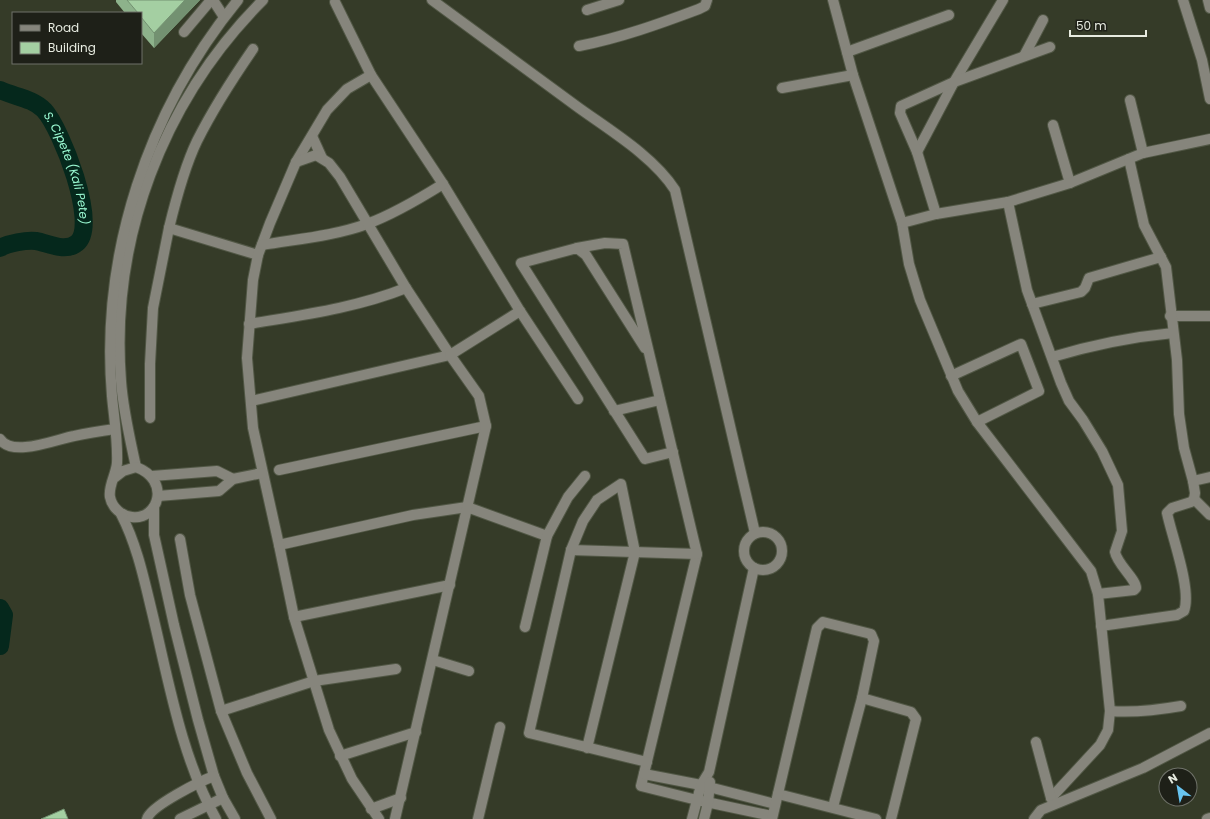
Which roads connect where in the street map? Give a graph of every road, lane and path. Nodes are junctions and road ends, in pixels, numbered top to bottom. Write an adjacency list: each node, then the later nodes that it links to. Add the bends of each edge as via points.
1 (212, 0): 15 (street); 17 (street)
2 (238, 0): 15 (street)
3 (263, 0): 69 (street, via 216,52 192,88 152,167 138,208 128,251 119,338 126,425)
4 (432, 0): 84 (street, via 627,143 659,169 676,190)
5 (619, 0): 13 (street)
6 (707, 0): 18 (street, via 705,6 699,9 651,27)
7 (833, 0): 21 (street)
8 (1004, 0): 25 (street)
9 (1183, 0): 27 (street, via 1202,60)
10 (1208, 0): 12 (street)
11 (335, 2): 23 (street)
12 (1210, 8)
13 (587, 10)
14 (949, 15): 21 (street)
15 (224, 17): 66 (street, via 193,62 167,110 145,160 128,212 117,266 111,320 110,374)
16 (1043, 20): 22 (street)
17 (184, 32)
18 (579, 46)
19 (1050, 47): 22 (street)
20 (253, 50): 43 (street, via 219,102 197,142 177,196)
21 (847, 52): 24 (street)
22 (1024, 56): 25 (street)
23 (371, 75): 30 (street, via 347,89 327,110); 38 (street)
24 (853, 75): 26 (street); 41 (street)
25 (954, 82): 32 (street); 32 (street, via 901,106 900,113)
26 (782, 88)
27 (1210, 99)
28 (1130, 100): 33 (street)
29 (1053, 125): 37 (street)
30 (312, 136): 34 (street); 36 (street)
31 (1210, 139): 33 (street)
32 (917, 152): 40 (street)
33 (1143, 154): 35 (street)
34 (322, 158): 36 (street, via 316,155); 42 (street, via 340,177)
35 (1129, 158): 37 (street); 47 (street, via 1144,225)
36 (296, 162): 44 (street)
37 (1070, 183): 39 (street)
38 (443, 184): 42 (street, via 416,201); 50 (street)
39 (1008, 202): 40 (street); 49 (street)
40 (936, 214): 41 (street)
41 (902, 223): 58 (street, via 909,264 920,300)
42 (368, 224): 44 (street, via 343,231); 48 (street)
43 (169, 228): 46 (street); 63 (street, via 154,308)
44 (262, 245): 46 (street)
45 (577, 248): 56 (street, via 586,255); 56 (street, via 605,243 623,244); 62 (street, via 521,263)
46 (258, 255): 53 (street)
47 (1161, 257): 49 (street, via 1089,278 1086,288 1081,292); 51 (street, via 1166,266)
48 (406, 288): 53 (street, via 389,295 325,311); 55 (street)
49 (1032, 304): 57 (street)
50 (520, 311): 55 (street); 59 (street)
51 (1170, 316): 52 (street); 54 (street)
52 (1210, 316)
53 (249, 324): 60 (street, via 247,358)
54 (1173, 333): 57 (street, via 1134,337); 77 (street, via 1184,448)
55 (450, 355): 60 (street); 65 (street, via 479,396)
56 (650, 356): 61 (street)
57 (1052, 357): 93 (street, via 1069,401 1102,451 1118,485 1122,531 1115,552 1119,564 1135,583 1136,588)
58 (951, 376): 64 (street); 64 (street, via 1021,344 1039,391)
59 (578, 399)
60 (251, 400): 71 (street, via 253,428)
61 (660, 400): 62 (street); 68 (street)
62 (614, 411): 68 (street, via 645,459)
63 (150, 418)
64 (977, 422): 93 (street, via 1091,571)
65 (486, 426): 70 (street); 81 (street)
66 (115, 429): 67 (street, via 33,446 12,446 3,444); 75 (street, via 117,463)
67 (0, 439)
68 (672, 452): 90 (street)
69 (136, 467): 72 (street); 75 (street, via 122,471)
70 (279, 470)
71 (262, 473): 76 (street); 87 (street)
72 (152, 476): 76 (street, via 217,471); 78 (street, via 158,486)
73 (585, 476): 85 (street, via 568,497)
74 (1210, 477): 77 (street)
75 (114, 478): 82 (street, via 110,487 110,497 114,507)
76 (234, 479): 78 (street, via 218,491)
77 (1193, 481): 79 (street)
78 (158, 496): 80 (street)
79 (1194, 499): 83 (street); 95 (street, via 1188,504 1172,508 1167,513 1184,579 1187,604 1184,610 1177,615)
80 (154, 506): 82 (street, via 145,515 133,517); 113 (street, via 154,535 172,618)
81 (467, 507): 85 (street); 87 (street, via 413,515); 92 (street)
82 (121, 514): 114 (street, via 132,534 180,726)
83 (1210, 515)
84 (755, 533): 91 (street, via 746,542 744,554 745,560); 91 (street, via 771,534 779,541 782,552 775,566 765,570)
85 (547, 536): 96 (street)
86 (180, 539): 103 (street, via 190,595)
87 (279, 544): 94 (street)
88 (571, 550): 89 (street); 89 (street, via 583,521 597,500 621,484); 109 (street, via 529,734)
89 (635, 552): 90 (street); 109 (street)
90 (696, 554): 111 (street)
91 (754, 568): 115 (street)
92 (450, 585): 94 (street); 97 (street)
93 (1098, 594): 95 (street)
94 (294, 617): 100 (street)
95 (1101, 626): 104 (street)
96 (525, 627)
97 (433, 660): 99 (street); 106 (street)
98 (396, 669): 100 (street)
99 (469, 671)
100 (314, 681): 103 (street); 110 (street)
101 (862, 698): 116 (street, via 873,636 827,622 820,623); 123 (street); 138 (street, via 911,712 916,719)
102 (1181, 706): 104 (street, via 1161,710)
103 (220, 711): 131 (street, via 247,773)
104 (1110, 711): 108 (street, via 1108,730 1100,745 1051,798)
105 (500, 727): 134 (street)
106 (416, 732): 110 (street); 118 (street)
107 (1210, 733): 139 (street, via 1149,766 1041,810)
108 (1036, 742)
109 (587, 748): 111 (street)
110 (340, 756): 124 (street)
111 (647, 762): 112 (street)
112 (644, 774): 115 (street); 119 (street, via 641,786)
113 (214, 776): 114 (street); 117 (street)
114 (199, 782): 122 (street); 127 (street, via 151,812)
115 (706, 786): 119 (street); 120 (street); 121 (street)
116 (778, 794): 121 (street); 123 (street)
117 (223, 798): 122 (street); 130 (street)
118 (401, 798): 124 (street); 133 (street)
119 (697, 800): 120 (street); 135 (street)
120 (708, 803): 125 (street); 136 (street)
121 (775, 804): 125 (street)
122 (208, 805): 128 (street); 129 (street)
123 (833, 807): 137 (street)
124 (371, 809): 132 (street)
125 (772, 817)
126 (1210, 818): 140 (street)
127 (147, 819)
128 (180, 819)
129 (216, 819)
130 (235, 819)
131 (271, 819)
132 (379, 819)
133 (395, 819)
134 (478, 819)
135 (692, 819)
136 (704, 819)
137 (876, 819)
138 (890, 819)
139 (1034, 819)
140 (1207, 819)

